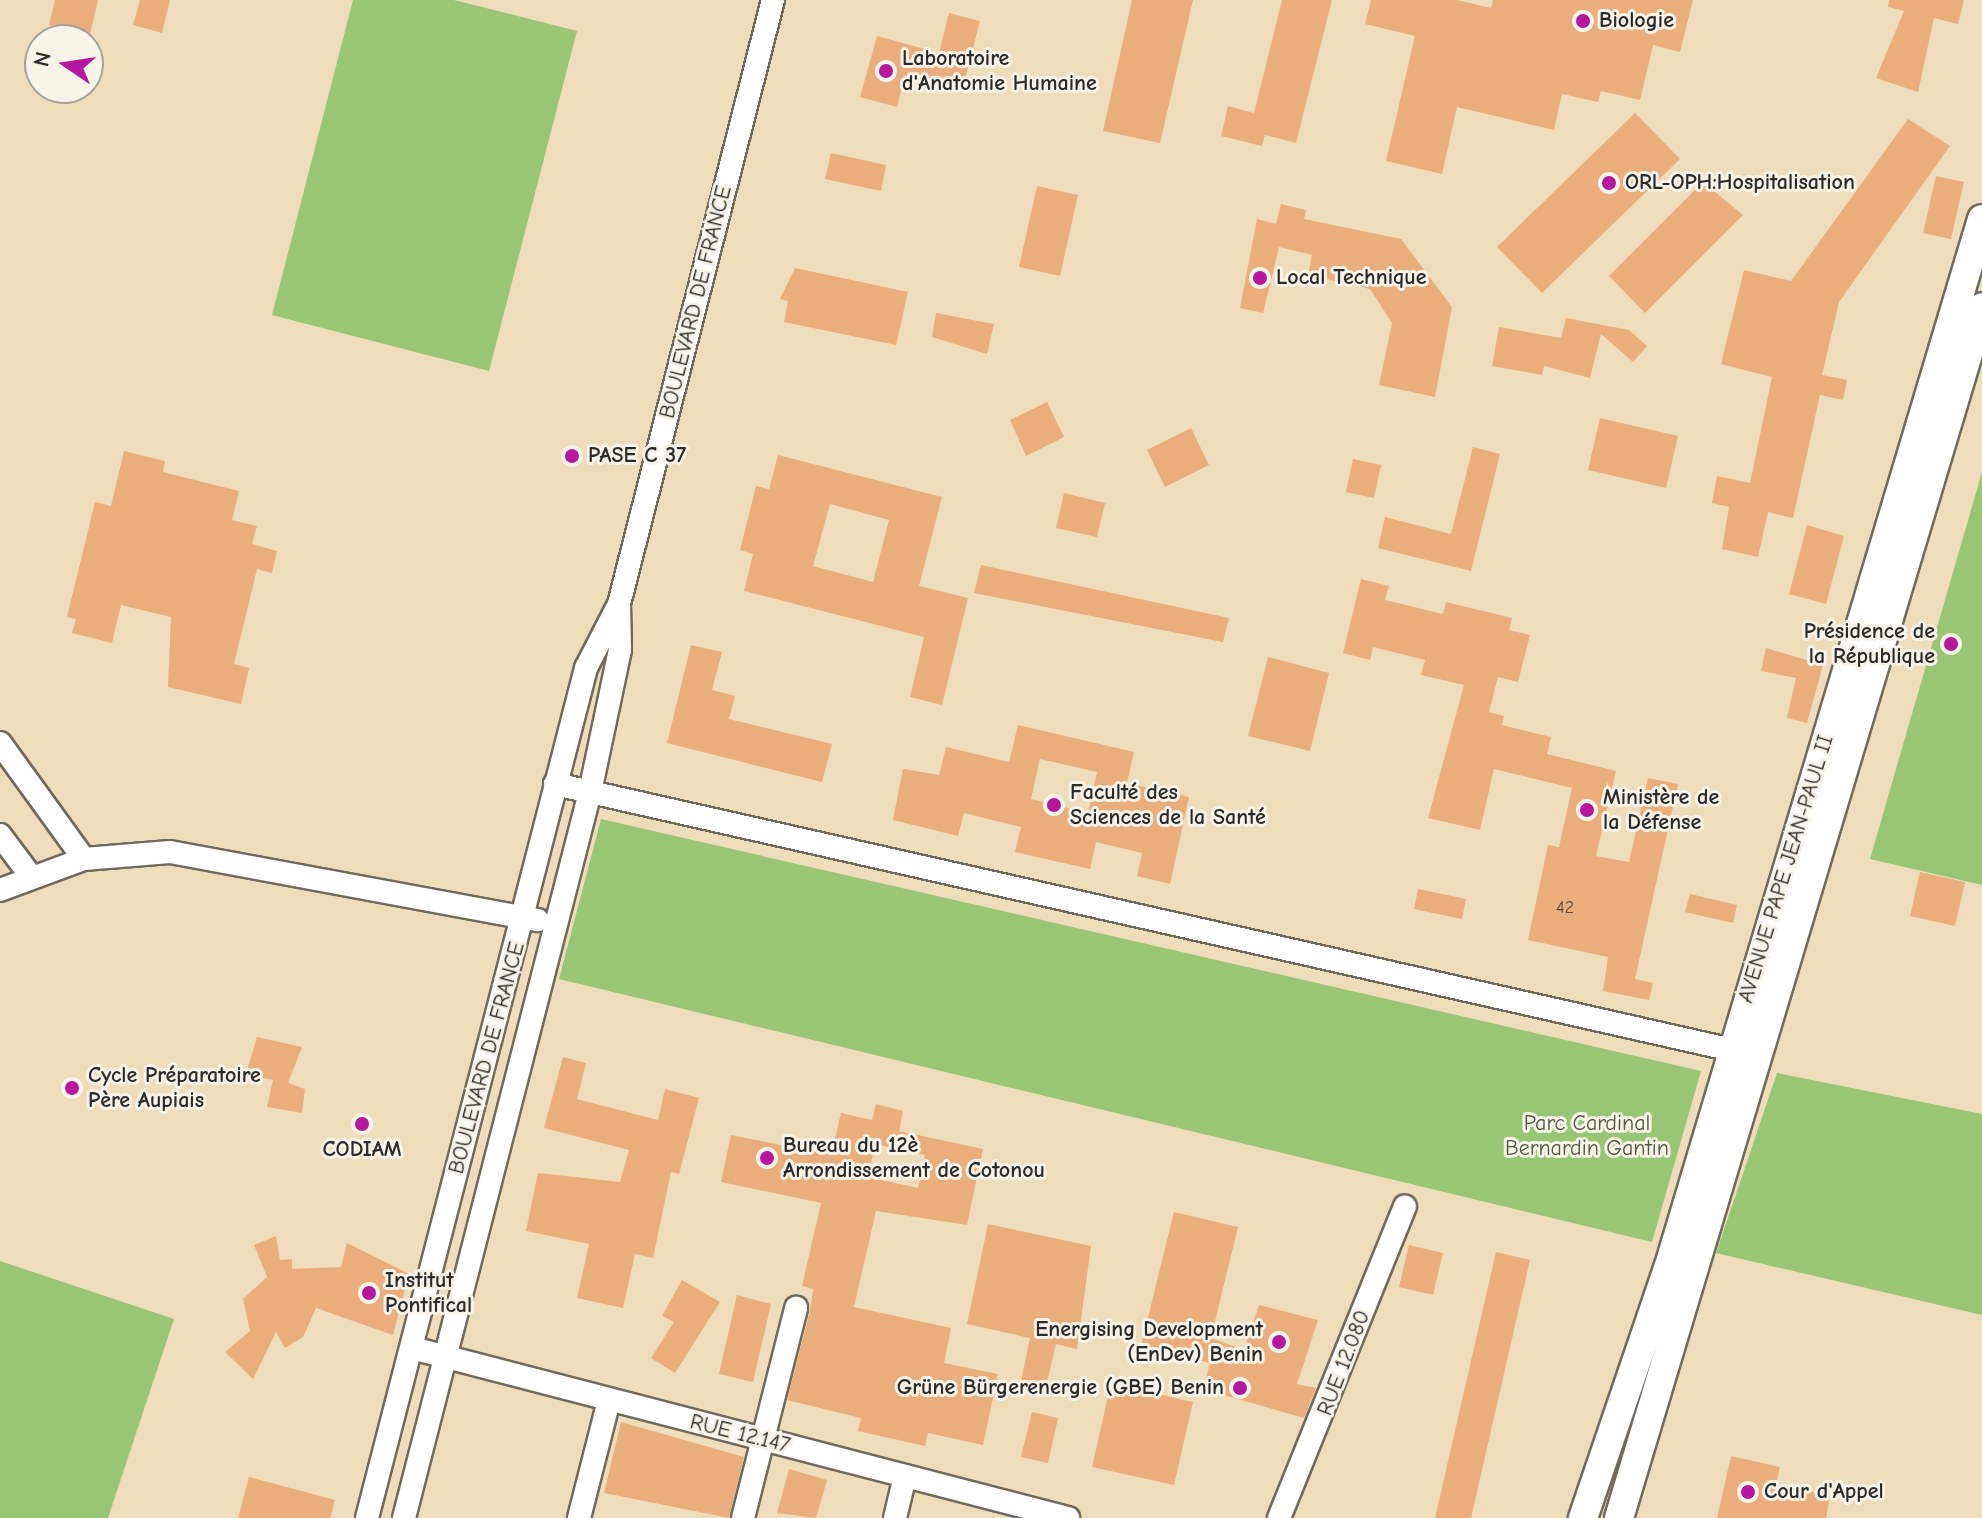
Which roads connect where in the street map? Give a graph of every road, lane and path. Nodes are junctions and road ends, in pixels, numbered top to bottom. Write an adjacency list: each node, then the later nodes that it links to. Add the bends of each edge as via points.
1 (773, 0): 4 (street, BOULEVARD DE FRANCE)
2 (1982, 219): 14 (main road, AVENUE PAPE JEAN-PAUL II)
3 (1982, 307): 15 (main road, AVENUE PAPE JEAN-PAUL II)
4 (619, 604): 6 (street, BOULEVARD DE FRANCE, via 594,641); 7 (street, BOULEVARD DE FRANCE, via 620,650)
5 (0, 743): 9 (street)
6 (555, 784): 7 (street); 12 (street, BOULEVARD DE FRANCE)
7 (590, 792): 13 (street, BOULEVARD DE FRANCE); 14 (street)
8 (0, 835): 10 (street)
9 (84, 859): 10 (street); 12 (street, via 170,852)
10 (30, 875): 11 (street)
11 (0, 890)
12 (524, 917): 13 (street); 18 (street, BOULEVARD DE FRANCE)
13 (555, 923): 19 (street, BOULEVARD DE FRANCE)
14 (1730, 1050): 15 (street); 30 (main road, AVENUE PAPE JEAN-PAUL II, via 1668,1269)
15 (1759, 1056): 31 (main road, AVENUE PAPE JEAN-PAUL II)
16 (1405, 1206): 29 (street, RUE 12.080)
17 (796, 1308): 21 (street)
18 (412, 1348): 19 (street, RUE 12.147); 23 (street, BOULEVARD DE FRANCE)
19 (444, 1358): 20 (street, RUE 12.147); 24 (street, BOULEVARD DE FRANCE)
20 (609, 1400): 21 (street, RUE 12.147); 25 (street)
21 (763, 1440): 22 (street, RUE 12.147); 26 (street)
22 (905, 1476): 27 (street); 28 (street, RUE 12.147)
23 (367, 1518)
24 (404, 1518)
25 (579, 1518)
26 (743, 1518)
27 (895, 1518)
28 (1068, 1518)
29 (1279, 1518)
30 (1583, 1518)
31 (1619, 1518)

